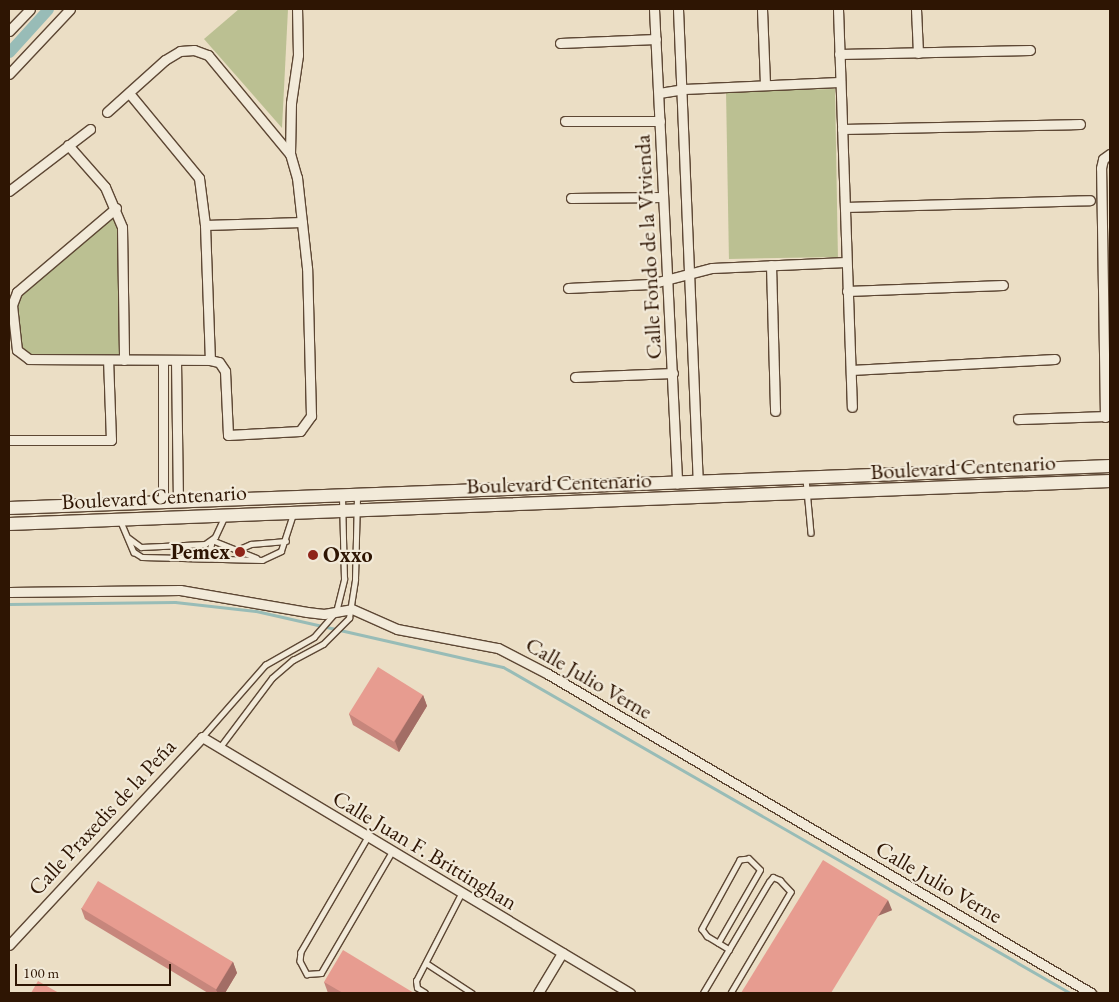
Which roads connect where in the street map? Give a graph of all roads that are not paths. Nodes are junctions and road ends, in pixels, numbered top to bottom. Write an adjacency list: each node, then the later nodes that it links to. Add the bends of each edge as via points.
1 (30, 9): 9 (street)
2 (70, 9): 15 (street)
3 (297, 9): 28 (street, via 298,55 291,103)
4 (654, 9): 10 (street, Calle Fondo de la Vivienda)
5 (678, 9): 18 (street, Calle Fondo de la Vivienda)
6 (762, 9): 17 (street)
7 (838, 9): 14 (street)
8 (916, 9): 13 (street)
9 (9, 31)
10 (656, 39): 11 (street); 20 (street, Calle Fondo de la Vivienda)
11 (560, 43)
12 (1030, 50): 13 (street)
13 (918, 53): 14 (street)
14 (839, 54): 16 (street)
15 (9, 74)
16 (840, 82): 17 (street); 26 (street)
17 (765, 84): 18 (street)
18 (683, 89): 20 (street); 40 (street, Calle Fondo de la Vivienda)
19 (129, 92): 21 (street); 28 (street, via 180,51 194,50 208,55); 37 (street, via 199,178)
20 (659, 93): 23 (street, Calle Fondo de la Vivienda)
21 (107, 112)
22 (565, 121): 23 (street)
23 (660, 121): 31 (street, Calle Fondo de la Vivienda)
24 (1080, 124): 26 (street)
25 (90, 128): 27 (street)
26 (842, 129): 34 (street)
27 (68, 145): 30 (street); 35 (street, via 105,187)
28 (290, 154): 36 (street, via 297,178)
29 (1110, 154): 56 (street, via 1103,159 1102,168)
30 (9, 191)
31 (663, 197): 32 (street); 41 (street, Calle Fondo de la Vivienda)
32 (571, 198)
33 (1090, 200): 34 (street)
34 (844, 207): 38 (street)
35 (116, 208): 46 (street, via 23,286 12,305 16,345 22,356); 47 (street, via 122,227)
36 (302, 222): 37 (street); 50 (street, via 310,324 311,416 308,424 290,433 228,435 225,371 219,362)
37 (205, 225): 50 (street)
38 (846, 262): 39 (street); 44 (street)
39 (771, 265): 40 (street, via 712,268); 55 (street)
40 (690, 274): 41 (street); 63 (street, Calle Fondo de la Vivienda)
41 (668, 279): 43 (street, via 650,284); 52 (street, Calle Fondo de la Vivienda)
42 (1003, 285): 44 (street)
43 (568, 288)
44 (848, 291): 51 (street)
45 (1055, 359): 51 (street)
46 (108, 360): 47 (street); 58 (street, via 111,440)
47 (124, 360): 48 (street)
48 (163, 360): 49 (street); 72 (street)
49 (176, 360): 50 (street); 70 (street)
50 (210, 360)
51 (851, 370): 54 (street)
52 (673, 373): 53 (street); 64 (street, Calle Fondo de la Vivienda)
53 (575, 377)
54 (852, 407)
55 (774, 411)
56 (1108, 416): 57 (street)
57 (1018, 419)
58 (9, 440)
59 (1110, 466): 60 (main road, Boulevard Centenario)
60 (990, 471): 61 (main road, Boulevard Centenario); 66 (main road)
61 (806, 478): 63 (main road, Boulevard Centenario); 69 (lane)
62 (1110, 481): 66 (main road, Boulevard Centenario)
63 (698, 482): 64 (main road, Boulevard Centenario); 71 (main road, via 688,491 629,494)
64 (676, 483): 65 (main road, Boulevard Centenario)
65 (569, 486): 67 (main road, Boulevard Centenario); 73 (main road)
66 (990, 486): 69 (main road, Boulevard Centenario)
67 (357, 493): 68 (main road, Boulevard Centenario); 77 (lane)
68 (342, 494): 70 (main road, Boulevard Centenario); 76 (lane)
69 (807, 495): 71 (main road, Boulevard Centenario); 84 (lane)
70 (178, 501): 72 (main road, Boulevard Centenario); 82 (main road, via 168,509)
71 (619, 501): 73 (main road, Boulevard Centenario)
72 (163, 502): 74 (main road, Boulevard Centenario)
73 (570, 503): 77 (main road, Boulevard Centenario)
74 (38, 507): 75 (main road, Boulevard Centenario); 79 (main road)
75 (9, 508)
76 (343, 509): 77 (main road, Boulevard Centenario); 78 (main road, Boulevard Centenario); 93 (lane, via 344,579)
77 (356, 509): 92 (lane)
78 (294, 511): 80 (main road, Boulevard Centenario); 87 (lane)
79 (9, 512)
80 (227, 514): 81 (main road, Boulevard Centenario); 86 (lane)
81 (120, 519): 82 (main road, Boulevard Centenario); 85 (lane)
82 (85, 520): 83 (main road, Boulevard Centenario)
83 (9, 524)
84 (811, 533)
85 (127, 535): 86 (lane, via 141,547 205,544); 89 (lane, via 134,552 142,558)
86 (212, 540): 88 (lane); 89 (lane, via 210,549)
87 (286, 541): 88 (lane, via 250,544); 90 (lane, via 281,551)
88 (237, 550): 90 (lane)
89 (202, 557): 90 (lane)
90 (262, 560)
91 (9, 592): 93 (street, via 180,590 307,612)
92 (352, 609): 93 (street); 95 (lane, via 332,638 292,660 272,678); 110 (street, Calle Julio Verne, via 397,629 479,644 513,656)
93 (336, 612): 94 (lane, via 314,637 265,665)
94 (202, 737): 95 (street, Calle Juan F. Brittinghan); 100 (street, Calle Praxedis de la Peña)
95 (220, 748): 96 (street, Calle Juan F. Brittinghan)
96 (367, 839): 97 (street, Calle Juan F. Brittinghan); 97 (lane, via 301,952 300,961 307,974 321,973)
97 (391, 853): 98 (street, Calle Juan F. Brittinghan)
98 (461, 894): 102 (street, Calle Juan F. Brittinghan); 103 (lane)
99 (718, 943): 99 (lane, via 702,928 740,860 749,859 760,870); 101 (lane)
100 (9, 945)
101 (729, 950): 108 (lane); 109 (lane, via 773,878 790,887 789,896)
102 (562, 953): 106 (street); 107 (street, Calle Juan F. Brittinghan)
103 (426, 963): 104 (lane, via 416,985); 105 (lane)
104 (425, 993)
105 (472, 993)
106 (538, 993)
107 (630, 993)
108 (704, 993)
109 (731, 993)
110 (1091, 993)

